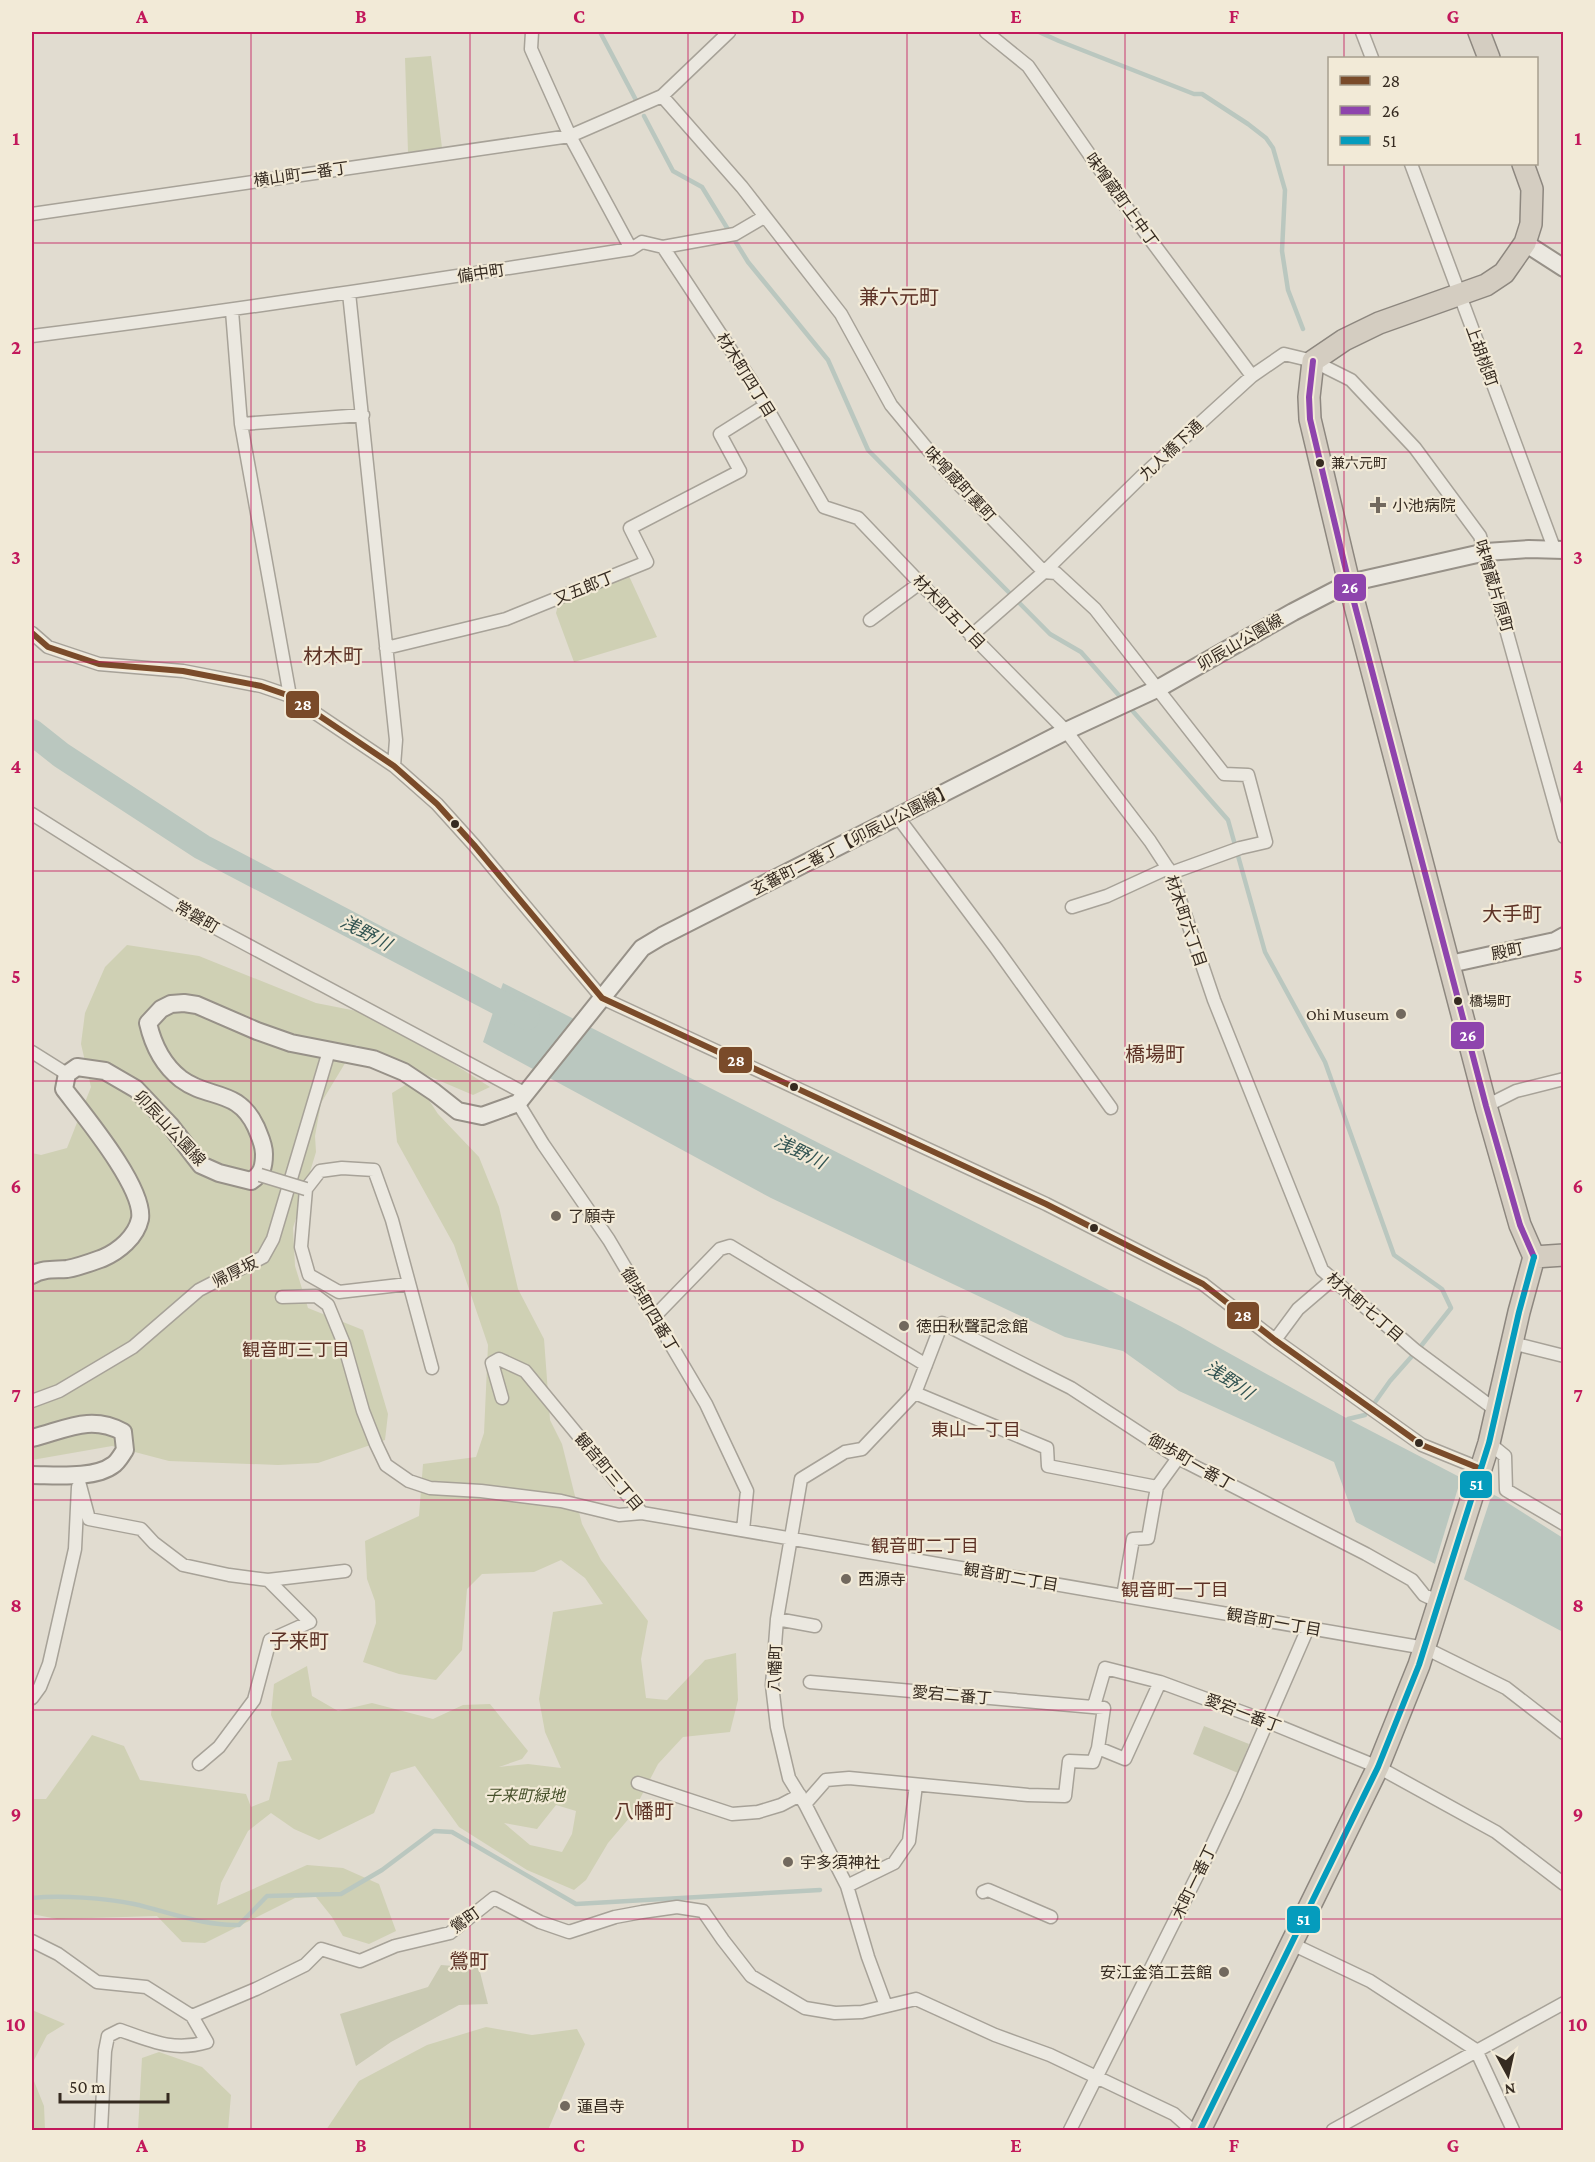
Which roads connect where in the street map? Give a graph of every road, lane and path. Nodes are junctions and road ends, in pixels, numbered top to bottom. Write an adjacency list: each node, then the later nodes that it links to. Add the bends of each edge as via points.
1 (532, 32): 9 (street, via 531,49)
2 (729, 32): 8 (street)
3 (986, 32): 23 (street, 味噌蔵町上中丁, via 1028,66 1121,200)
4 (1362, 32): 6 (street)
5 (1479, 32): 7 (highway)
6 (1372, 57)
7 (1489, 57)
8 (662, 96): 9 (street, 横山町一番丁); 13 (street, 味噌蔵町裏町)
9 (570, 136): 12 (street, 横山町一番丁); 16 (street)
10 (1411, 165): 19 (street, 上胡桃町)
11 (1523, 165): 14 (highway, via 1532,189 1531,224)
12 (32, 214)
13 (764, 217): 15 (street, 備中町, via 731,234); 30 (street, 味噌蔵町裏町, via 841,314 891,405 944,469)
14 (1525, 243): 17 (street); 19 (highway, via 1504,273 1486,285)
15 (663, 247): 16 (street, 備中町, via 642,242); 24 (street, 材木町四丁目)
16 (631, 249): 18 (street, 備中町)
17 (1563, 268)
18 (349, 293): 20 (street, 備中町); 25 (street)
19 (1459, 293): 22 (highway, via 1379,323); 28 (street, 上胡桃町)
20 (232, 311): 21 (street, 備中町); 26 (street)
21 (32, 336)
22 (1313, 361): 23 (street, 九人橋下通, via 1284,354); 29 (street, 味噌蔵片原町, via 1351,380 1415,448 1480,536); 32 (highway, via 1310,419)
23 (1252, 376): 30 (street, 九人橋下通)
24 (766, 405): 27 (street, 材木町四丁目); 36 (street, 又五郎丁, via 720,434 740,471 630,528 647,562 506,619)
25 (363, 415): 26 (street); 36 (street)
26 (242, 424): 38 (street)
27 (824, 507): 31 (street, 材木町五丁目, via 858,518)
28 (1559, 549): 29 (street, 卯辰山公園線)
29 (1486, 552): 32 (street, 卯辰山公園線); 44 (street, 味噌蔵片原町)
30 (1044, 572): 35 (street, 九人橋下通); 37 (street, 味噌蔵町裏町, via 1056,573 1095,609)
31 (920, 583): 33 (street); 35 (street, 材木町五丁目)
32 (1349, 583): 37 (street, 卯辰山公園線); 48 (highway)
33 (870, 620)
34 (32, 633): 38 (street, via 48,647 99,664 194,672)
35 (971, 636): 40 (street, 材木町五丁目)
36 (386, 648): 41 (street, via 396,740)
37 (1159, 688): 39 (street, 卯辰山公園線); 45 (street, 味噌蔵町裏町, via 1224,774 1248,775 1266,842)
38 (290, 696): 41 (street)
39 (1125, 704): 40 (street, 玄蕃町二番丁【卯辰山公園線】)
40 (1066, 730): 43 (street, 玄蕃町二番丁【卯辰山公園線】); 45 (street, 材木町六丁目)
41 (394, 766): 49 (street, via 474,844)
42 (32, 814): 54 (street, 常磐町, via 195,917)
43 (897, 816): 49 (street, 玄蕃町二番丁【卯辰山公園線】, via 642,948); 57 (street)
44 (1563, 837)
45 (1169, 871): 46 (street); 55 (street, 材木町六丁目)
46 (1072, 907)
47 (1563, 936): 48 (street, 殿町)
48 (1450, 964): 56 (highway)
49 (597, 1004): 54 (street, 玄蕃町二番丁【卯辰山公園線】); 67 (street, via 1120,1240 1203,1284)
50 (329, 1051): 54 (street, via 373,1059 404,1072 458,1112 482,1116); 58 (street, via 291,1043 198,1005 171,1004 148,1023 157,1052 180,1078 225,1096 249,1112 264,1145); 74 (street, 帰厚坂, via 273,1239 263,1257 200,1290 133,1347 59,1391)
51 (32, 1052): 52 (street)
52 (68, 1074): 58 (street, 卯辰山公園線, via 77,1067 105,1071 136,1089 201,1165 250,1180); 62 (street, via 64,1089 101,1134 136,1197 140,1218 131,1239 104,1258)
53 (1563, 1079): 56 (street, via 1516,1091)
54 (526, 1094): 66 (street, 御歩町四番丁, via 543,1144 609,1240)
55 (1254, 1100): 63 (street, 材木町七丁目, via 1322,1270)
56 (1486, 1106): 61 (highway, via 1520,1225)
57 (1111, 1108)
58 (260, 1175): 59 (street, bridge)
59 (306, 1189): 64 (street, via 301,1246 309,1275 339,1292); 64 (street, via 320,1171 374,1170)
60 (1563, 1255): 61 (highway)
61 (1534, 1257): 68 (highway)
62 (32, 1275)
63 (1333, 1279): 67 (street, via 1298,1309); 75 (street, 材木町七丁目, via 1415,1350)
64 (408, 1284): 71 (street)
65 (282, 1297): 83 (street, via 316,1296 328,1305 376,1444 386,1465 409,1481 430,1488 561,1501 619,1515)
66 (654, 1317): 70 (street, via 720,1249 730,1246); 85 (street, 御歩町四番丁, via 706,1404 747,1491)
67 (1275, 1340): 80 (street, via 1422,1445)
68 (1512, 1343): 69 (street); 75 (highway)
69 (1563, 1356)
70 (926, 1365): 72 (street); 78 (street, 御歩町一番丁, via 942,1323 1071,1388)
71 (432, 1368)
72 (915, 1393): 82 (street, via 1047,1448 1048,1466); 86 (street, 八幡町, via 862,1449 845,1452 801,1479)
73 (502, 1398): 83 (street, 観音町三丁目, via 492,1363 499,1359 525,1371)
74 (32, 1401)
75 (1497, 1411): 77 (highway)
76 (32, 1438): 81 (street, via 86,1423 109,1425 123,1432 125,1450 114,1465)
77 (1497, 1450): 80 (highway); 84 (street, via 1506,1490)
78 (1178, 1458): 82 (street); 90 (street, 御歩町一番丁, via 1366,1554 1412,1580 1424,1595)
79 (32, 1475): 81 (street)
80 (1479, 1475): 90 (highway)
81 (78, 1477): 88 (street, via 89,1519 141,1529 183,1565); 97 (street, via 75,1549 49,1664)
82 (1157, 1487): 89 (street, via 1148,1538 1133,1539)
83 (642, 1514): 85 (street, 観音町三丁目)
84 (1563, 1524)
85 (743, 1530): 86 (street, 観音町三丁目)
86 (792, 1538): 89 (street, 観音町二丁目); 91 (street, 八幡町)
87 (345, 1571): 88 (street)
88 (268, 1580): 102 (street, via 309,1622 270,1640 254,1700 219,1748)
89 (1124, 1596): 93 (street, 観音町一丁目)
90 (1440, 1597): 94 (highway)
91 (777, 1619): 92 (street); 106 (street, 八幡町, via 772,1685 777,1727 789,1778)
92 (815, 1626)
93 (1308, 1628): 94 (street, 観音町一丁目); 99 (street, 木町一番丁)
94 (1425, 1648): 100 (street, 観音町一丁目, via 1506,1688); 103 (highway)
95 (810, 1682): 98 (street, 愛宕二番丁)
96 (1160, 1682): 98 (street, 愛宕一番丁, via 1105,1668); 99 (street, 愛宕一番丁); 101 (street, via 1125,1759)
97 (32, 1698)
98 (1094, 1706): 101 (street, via 1104,1708)
99 (1266, 1721): 103 (street, 愛宕一番丁); 117 (street, 木町一番丁, via 1207,1856)
100 (1563, 1733)
101 (1098, 1748): 105 (street, via 1093,1762 1069,1761 1065,1796)
102 (199, 1764)
103 (1378, 1767): 107 (street, 愛宕一番丁, via 1496,1832); 112 (highway)
104 (638, 1783): 106 (street, via 732,1814 758,1812)
105 (916, 1785): 106 (street, via 890,1780 834,1779 826,1780); 108 (street, via 906,1846 894,1863)
106 (802, 1799): 108 (street, 八幡町)
107 (1563, 1884)
108 (847, 1886): 114 (street, 八幡町)
109 (983, 1892): 110 (street, via 988,1890)
110 (1051, 1917)
111 (32, 1941): 115 (street, via 97,1982 146,1987)
112 (1292, 1944): 116 (street, via 1370,1981); 121 (highway)
113 (1563, 2003): 116 (street)
114 (886, 2006): 115 (street, 鶯町, via 835,2013 805,2008 751,1976 703,1911 677,1907 642,1912 569,1932 540,1922 495,1898 450,1933 395,1946 360,1961 321,1949 305,1965); 117 (street, via 916,1999)
115 (192, 2016): 118 (street, via 207,2042 191,2047 167,2046 120,2030 108,2036)
116 (1476, 2050): 122 (street); 123 (street)
117 (1096, 2077): 119 (street, 木町一番丁); 120 (street, via 1174,2114)
118 (101, 2130)
119 (1070, 2130)
120 (1192, 2130)
121 (1200, 2130)
122 (1333, 2130)
123 (1513, 2130)

